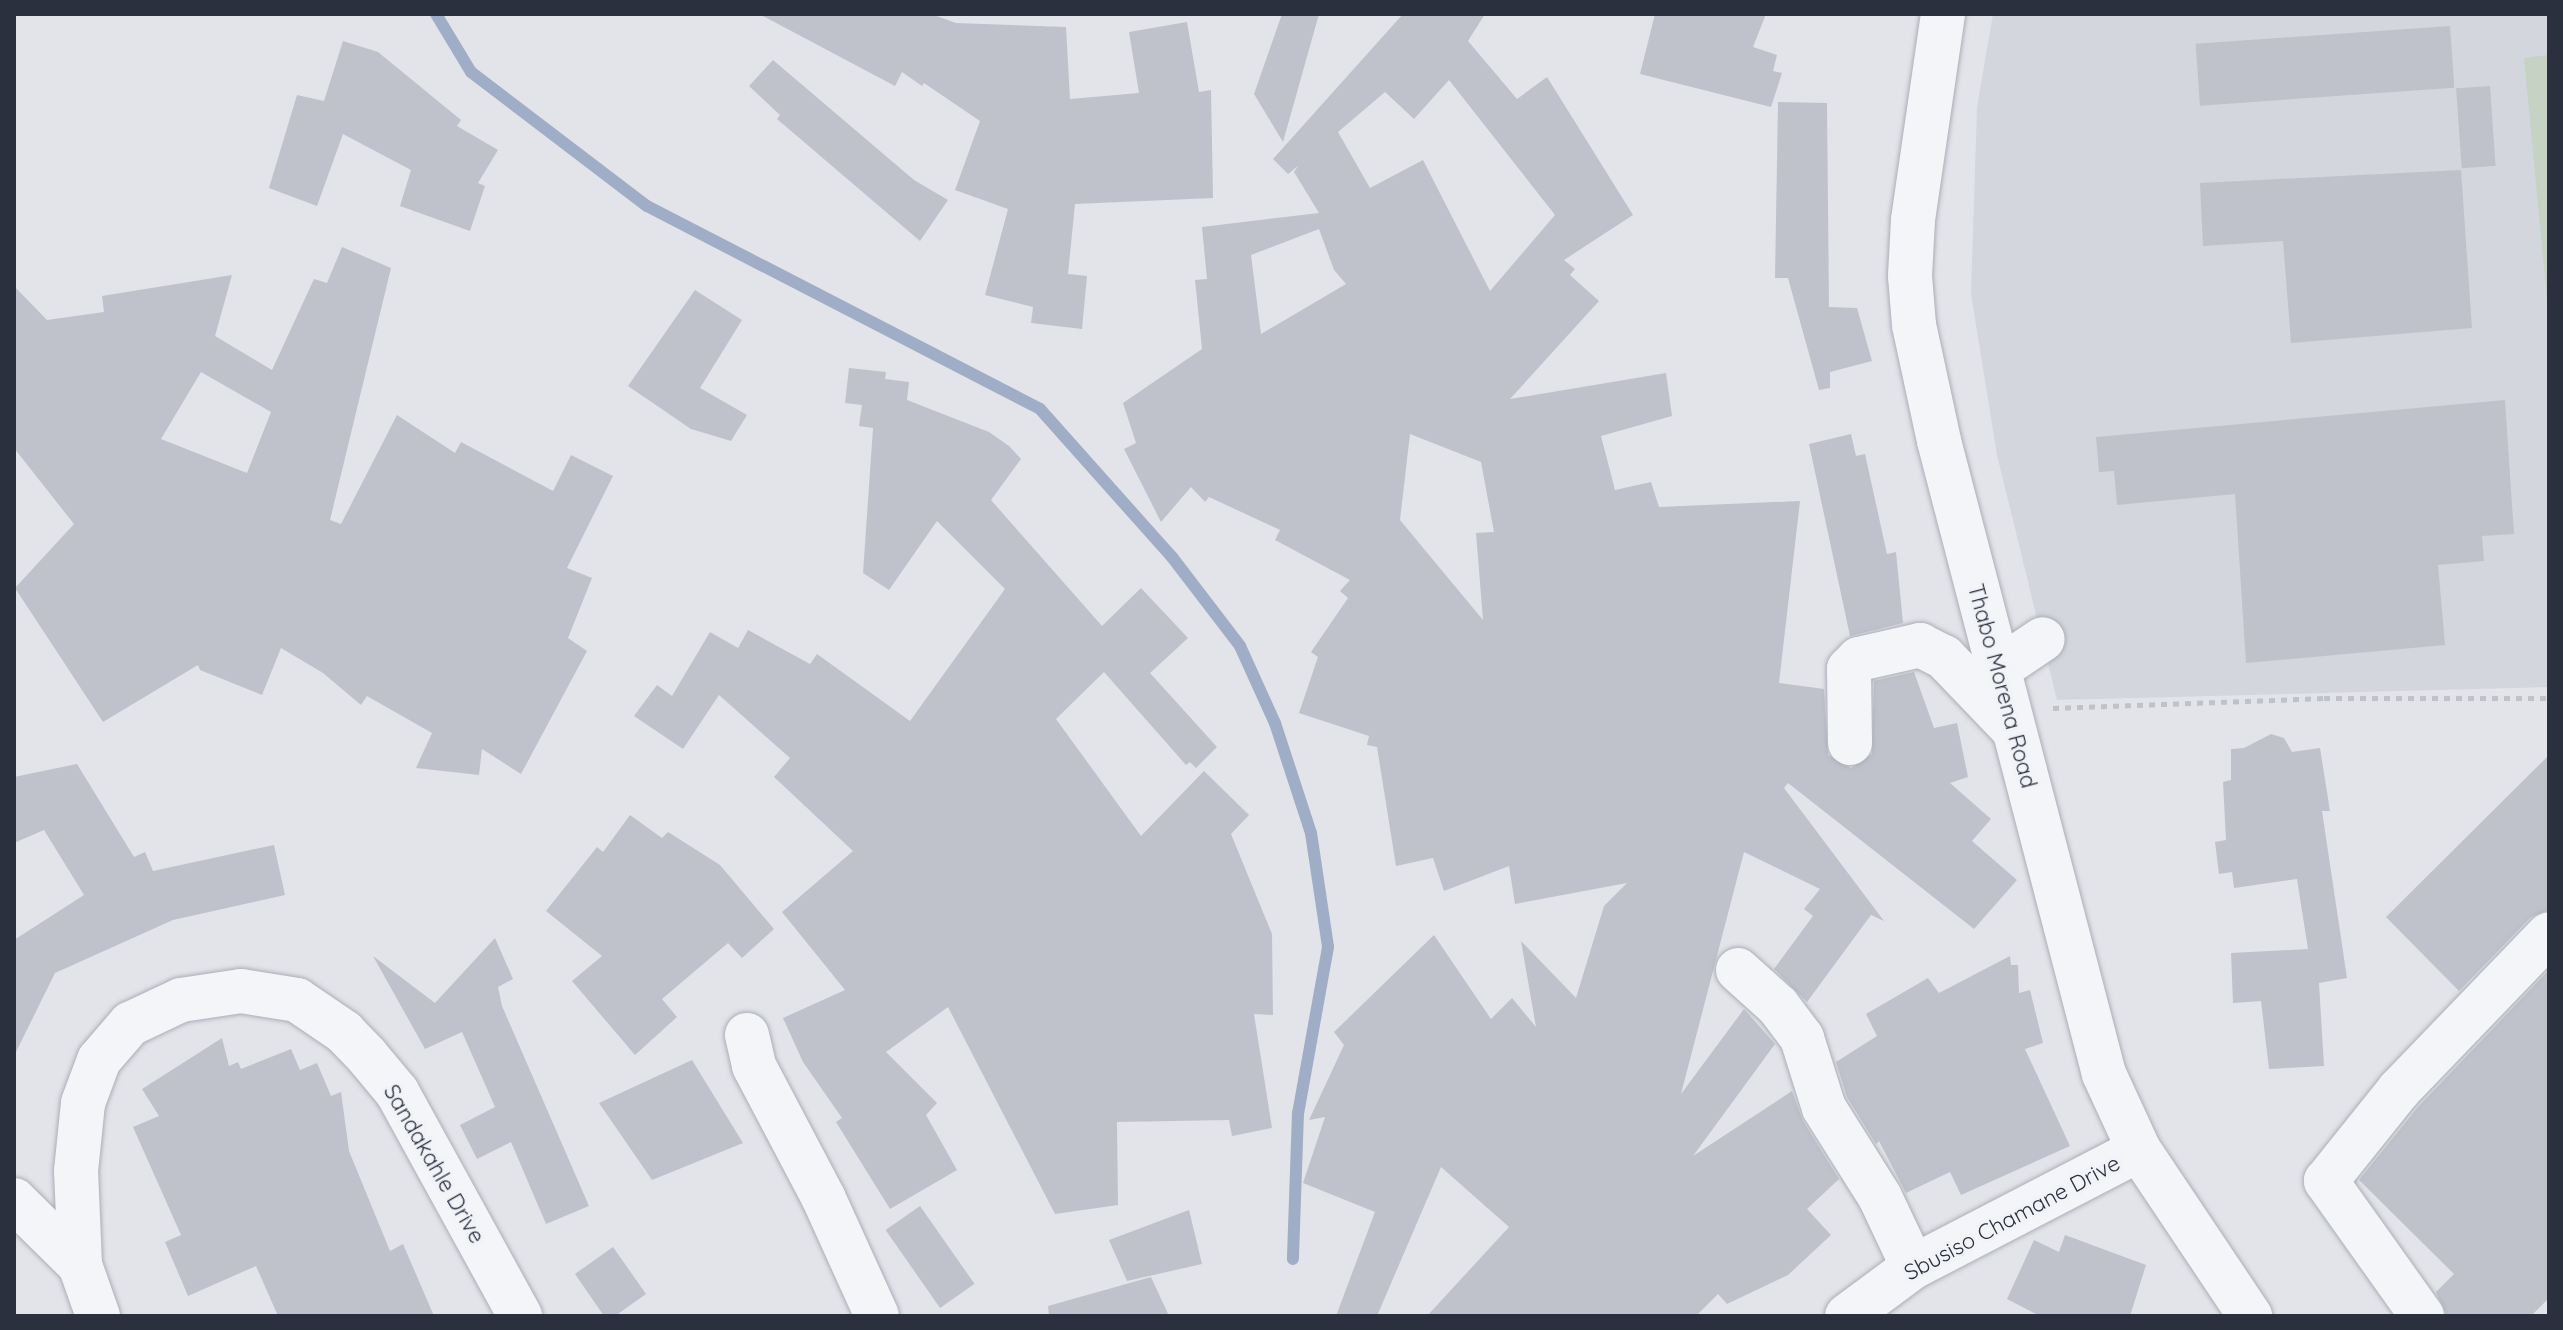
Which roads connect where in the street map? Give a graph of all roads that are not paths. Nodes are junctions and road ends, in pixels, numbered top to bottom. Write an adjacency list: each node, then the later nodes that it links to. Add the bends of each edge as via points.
1 (1943, 14): 3 (street, Thabo Morena Road, via 1913,220 1914,325)
2 (2043, 639): 3 (street)
3 (2006, 703): 4 (street, via 1920,645 1859,659 1849,669); 8 (street, Thabo Morena Road, via 2104,1074)
4 (1850, 743)
5 (2549, 934): 17 (street, via 2399,1090 2326,1181)
6 (1738, 970): 11 (street, via 1778,1006 1802,1038 1824,1108 1880,1197)
7 (747, 1035): 14 (street, via 754,1066 824,1199)
8 (2139, 1150): 11 (street, Sbusiso Chamane Drive); 16 (street, Thabo Morena Road)
9 (14, 1200): 10 (street)
10 (80, 1265): 12 (street, Sandakahle Drive); 13 (street, Sandakahle Drive, via 76,1171 83,1103 99,1060 130,1024 181,1000 272,992 297,1000 344,1032 397,1092)
11 (1913, 1267): 15 (street, Sbusiso Chamane Drive)
12 (98, 1316)
13 (520, 1316)
14 (877, 1316)
15 (1847, 1316)
16 (2250, 1316)
17 (2422, 1316)

